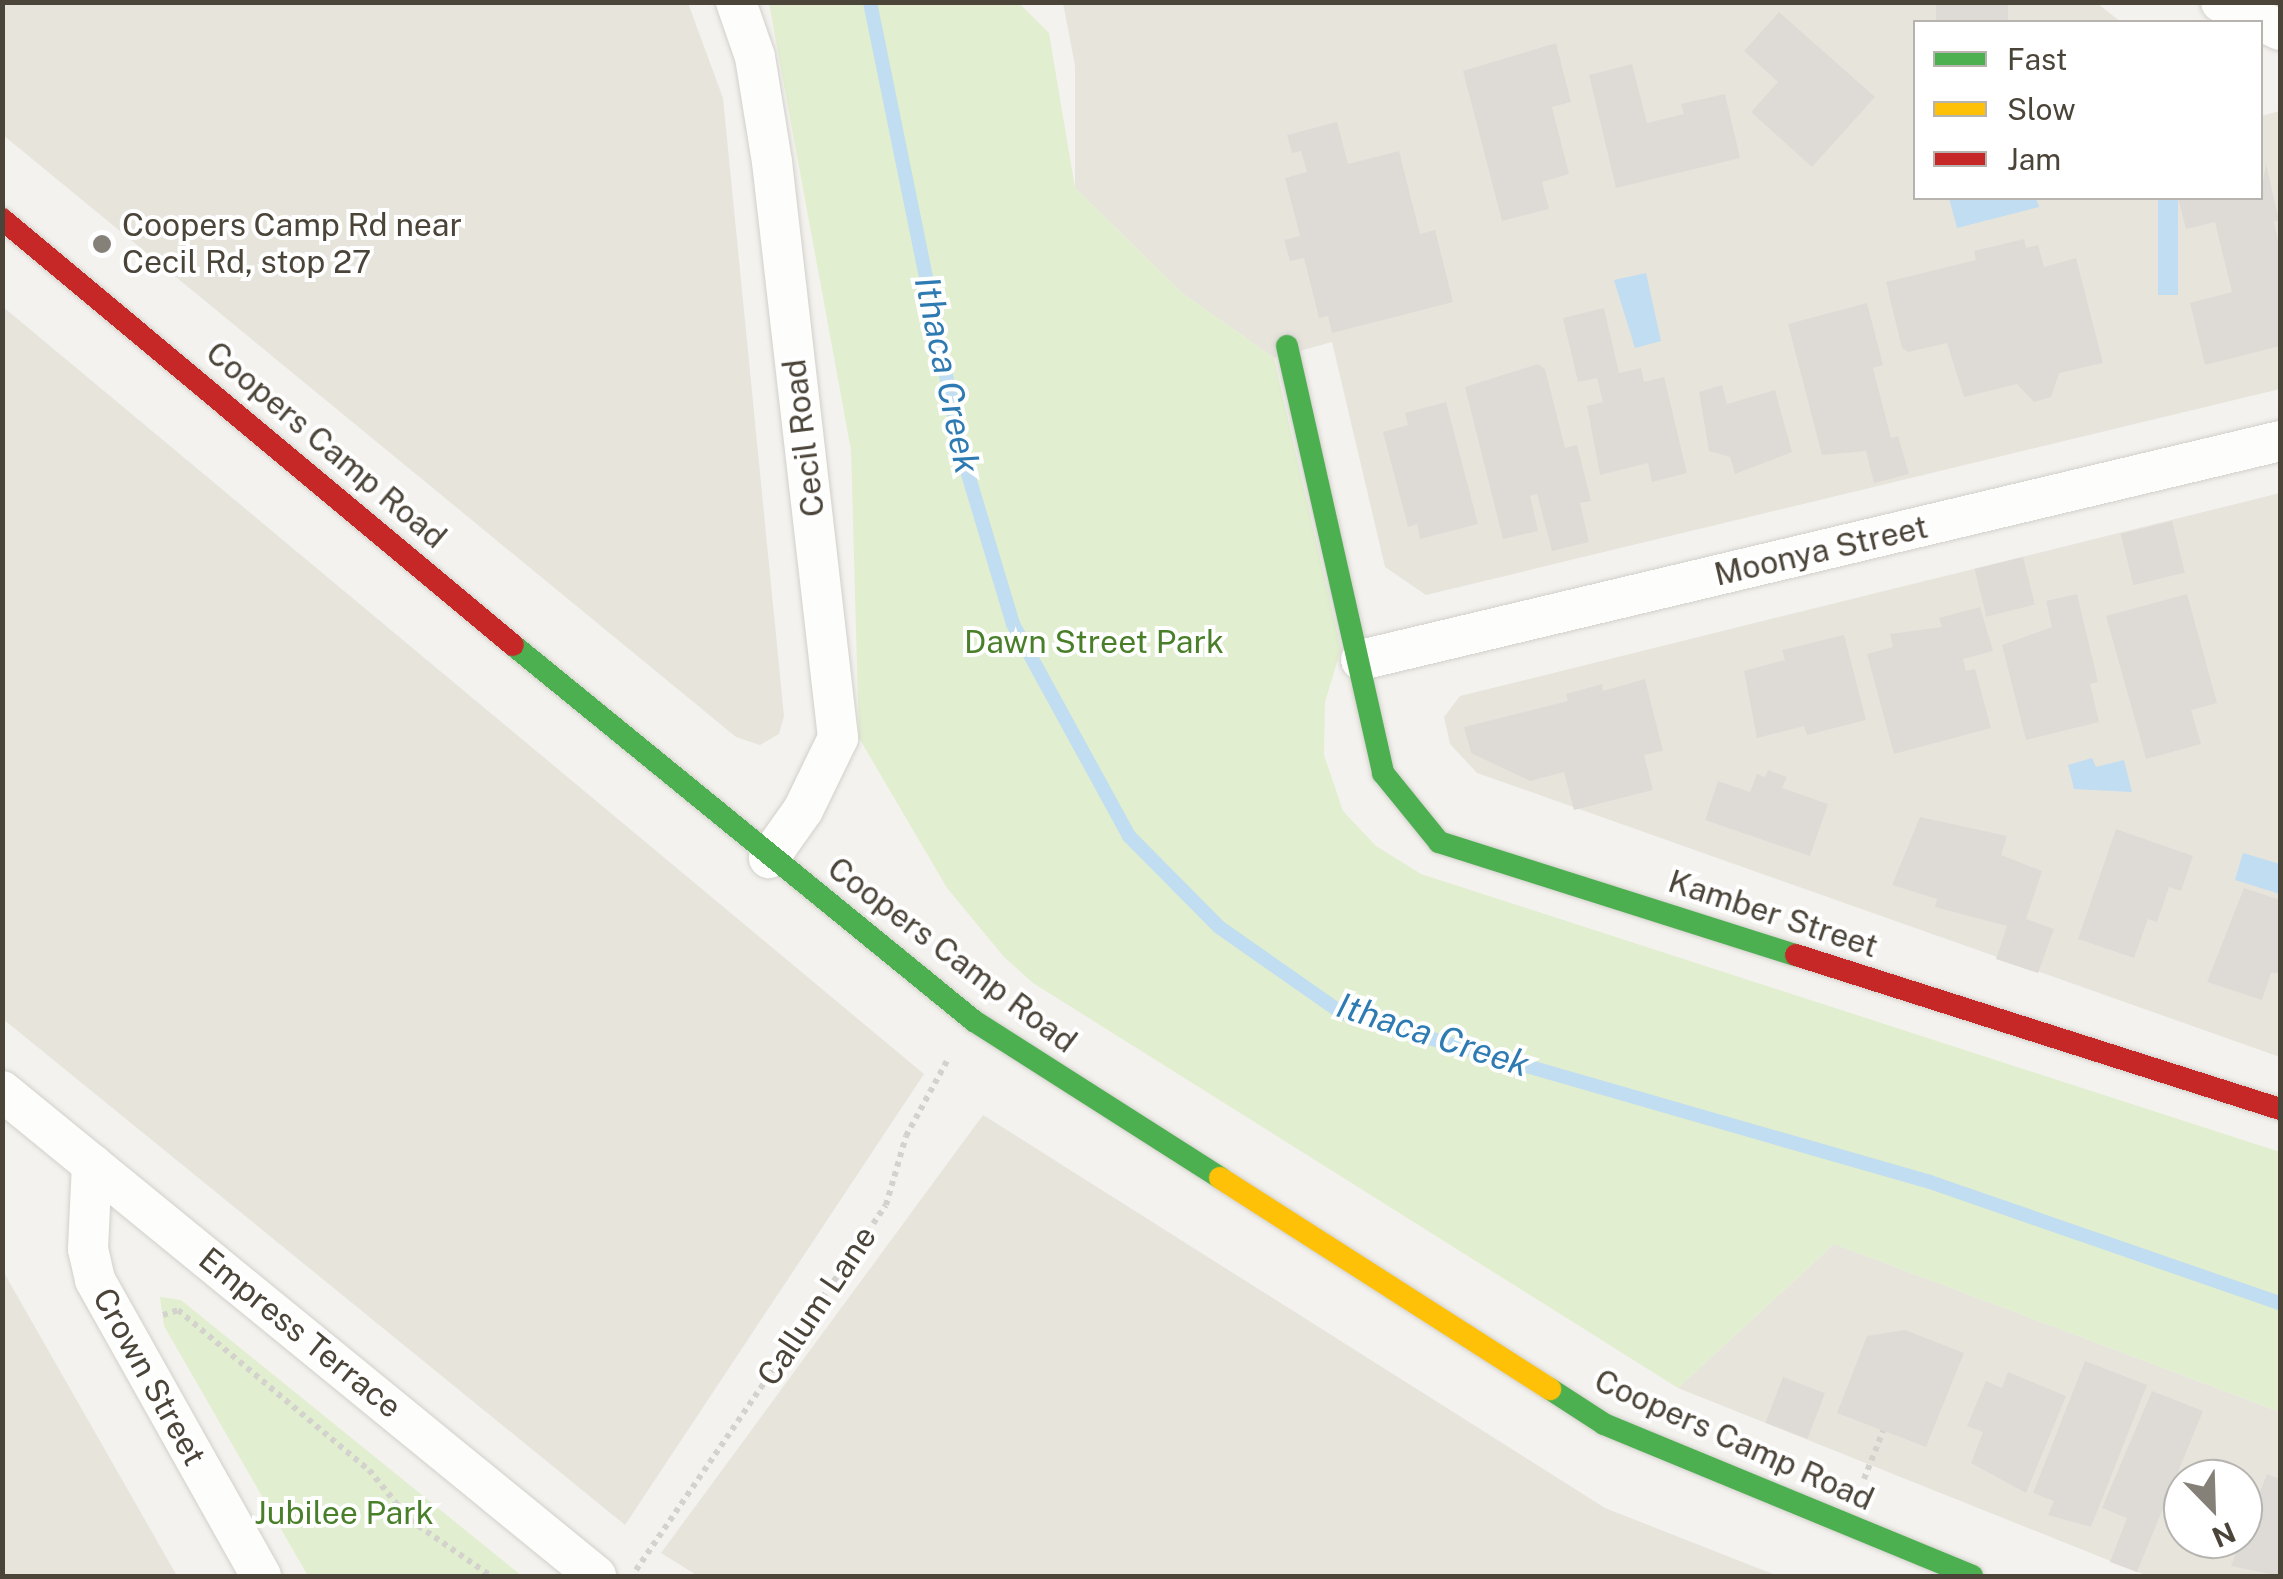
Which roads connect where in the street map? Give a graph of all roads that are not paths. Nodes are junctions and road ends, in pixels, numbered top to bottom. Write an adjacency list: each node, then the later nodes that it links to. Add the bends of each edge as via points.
1 (736, 2): 8 (street, Cecil Road, via 755,57 772,162 838,738)
2 (2221, 2): 3 (street)
3 (2259, 20)
4 (2, 219): 8 (main road, Coopers Camp Road)
5 (1286, 346): 7 (main road, Kamber Street)
6 (2280, 441): 7 (street, Moonya Street)
7 (1361, 660): 10 (main road, Kamber Street, via 1383,773 1439,842)
8 (769, 858): 14 (main road, Coopers Camp Road, via 974,1021 1604,1424)
9 (2, 1091): 11 (street, Empress Terrace)
10 (2280, 1110)
11 (92, 1164): 12 (street, Crown Street, via 88,1258 122,1337); 13 (street, Empress Terrace)
12 (260, 1576)
13 (596, 1576)
14 (1972, 1576)

